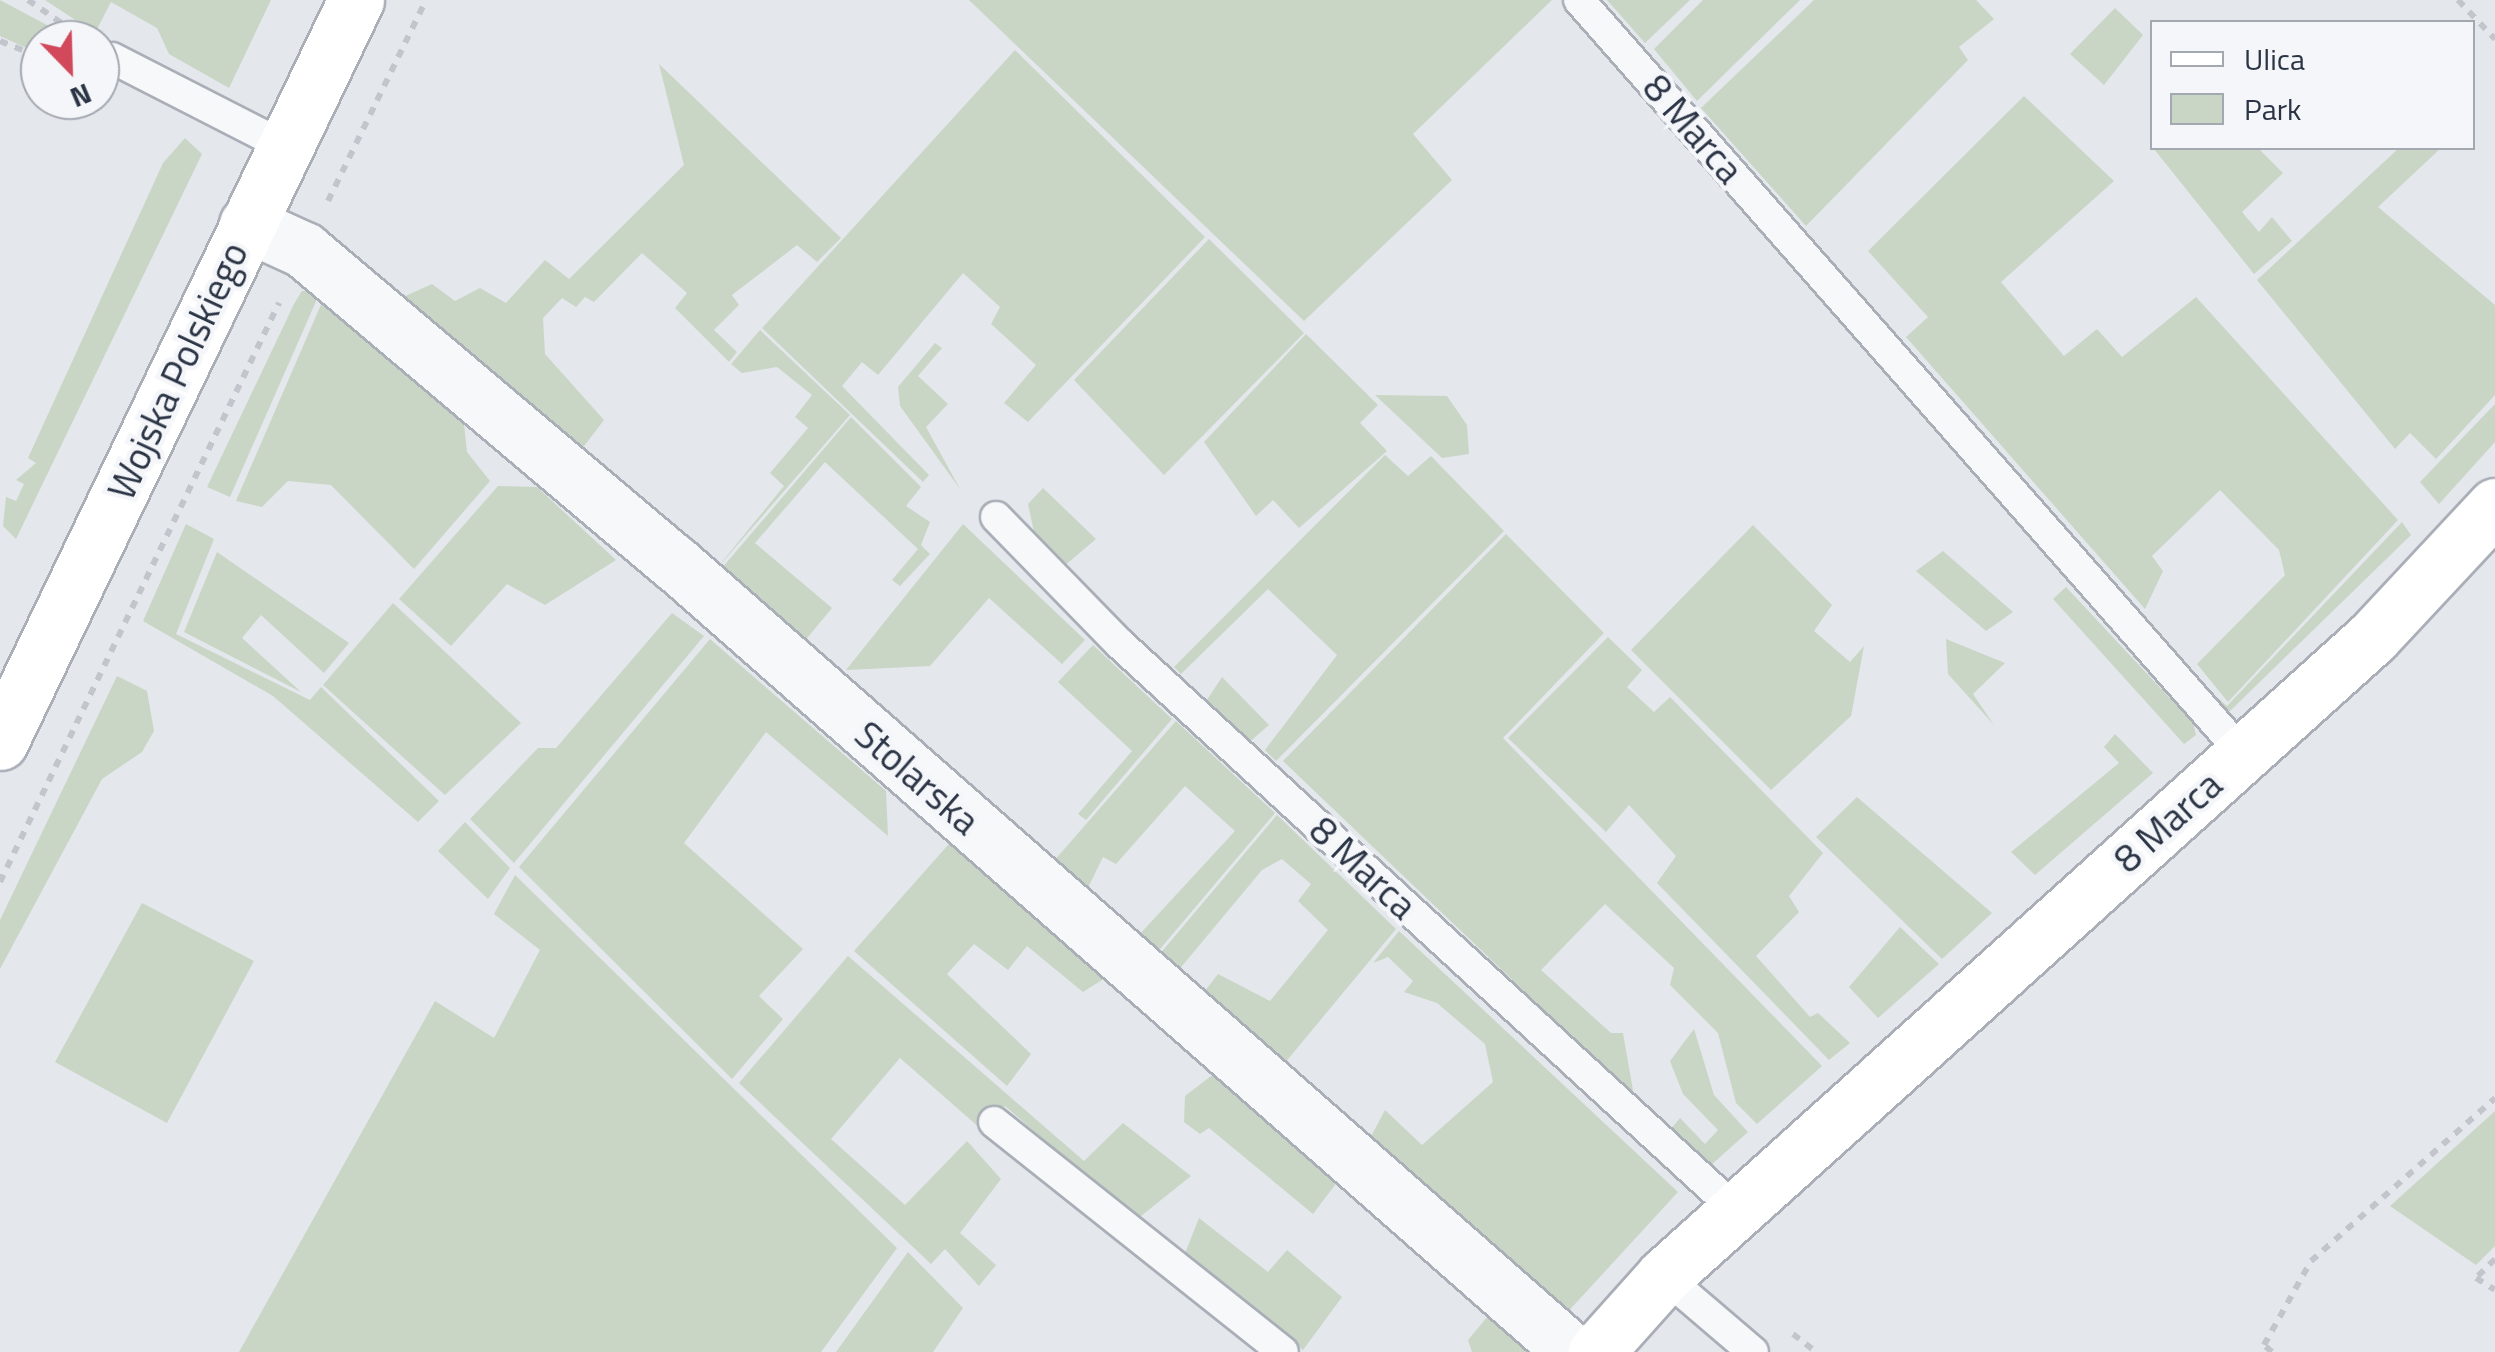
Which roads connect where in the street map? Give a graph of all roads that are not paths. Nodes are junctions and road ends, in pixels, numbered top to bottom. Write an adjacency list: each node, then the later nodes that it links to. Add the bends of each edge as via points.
1 (356, 0): 4 (street, Wojska Polskiego)
2 (1580, 0): 9 (lane, 8 Marca)
3 (120, 62): 4 (lane)
4 (286, 147): 5 (street, Wojska Polskiego)
5 (248, 224): 8 (street, Wojska Polskiego); 14 (street, Stolarska, via 320,263)
6 (2495, 506): 9 (street, 8 Marca, via 2373,638)
7 (996, 517): 11 (lane, 8 Marca, via 1120,644)
8 (0, 742)
9 (2243, 754): 11 (street, 8 Marca)
10 (994, 1122): 13 (lane)
11 (1736, 1211): 12 (street, 8 Marca)
12 (1664, 1276): 15 (street, 8 Marca); 16 (lane)
13 (1284, 1352)
14 (1572, 1352)
15 (1596, 1352)
16 (1753, 1352)

